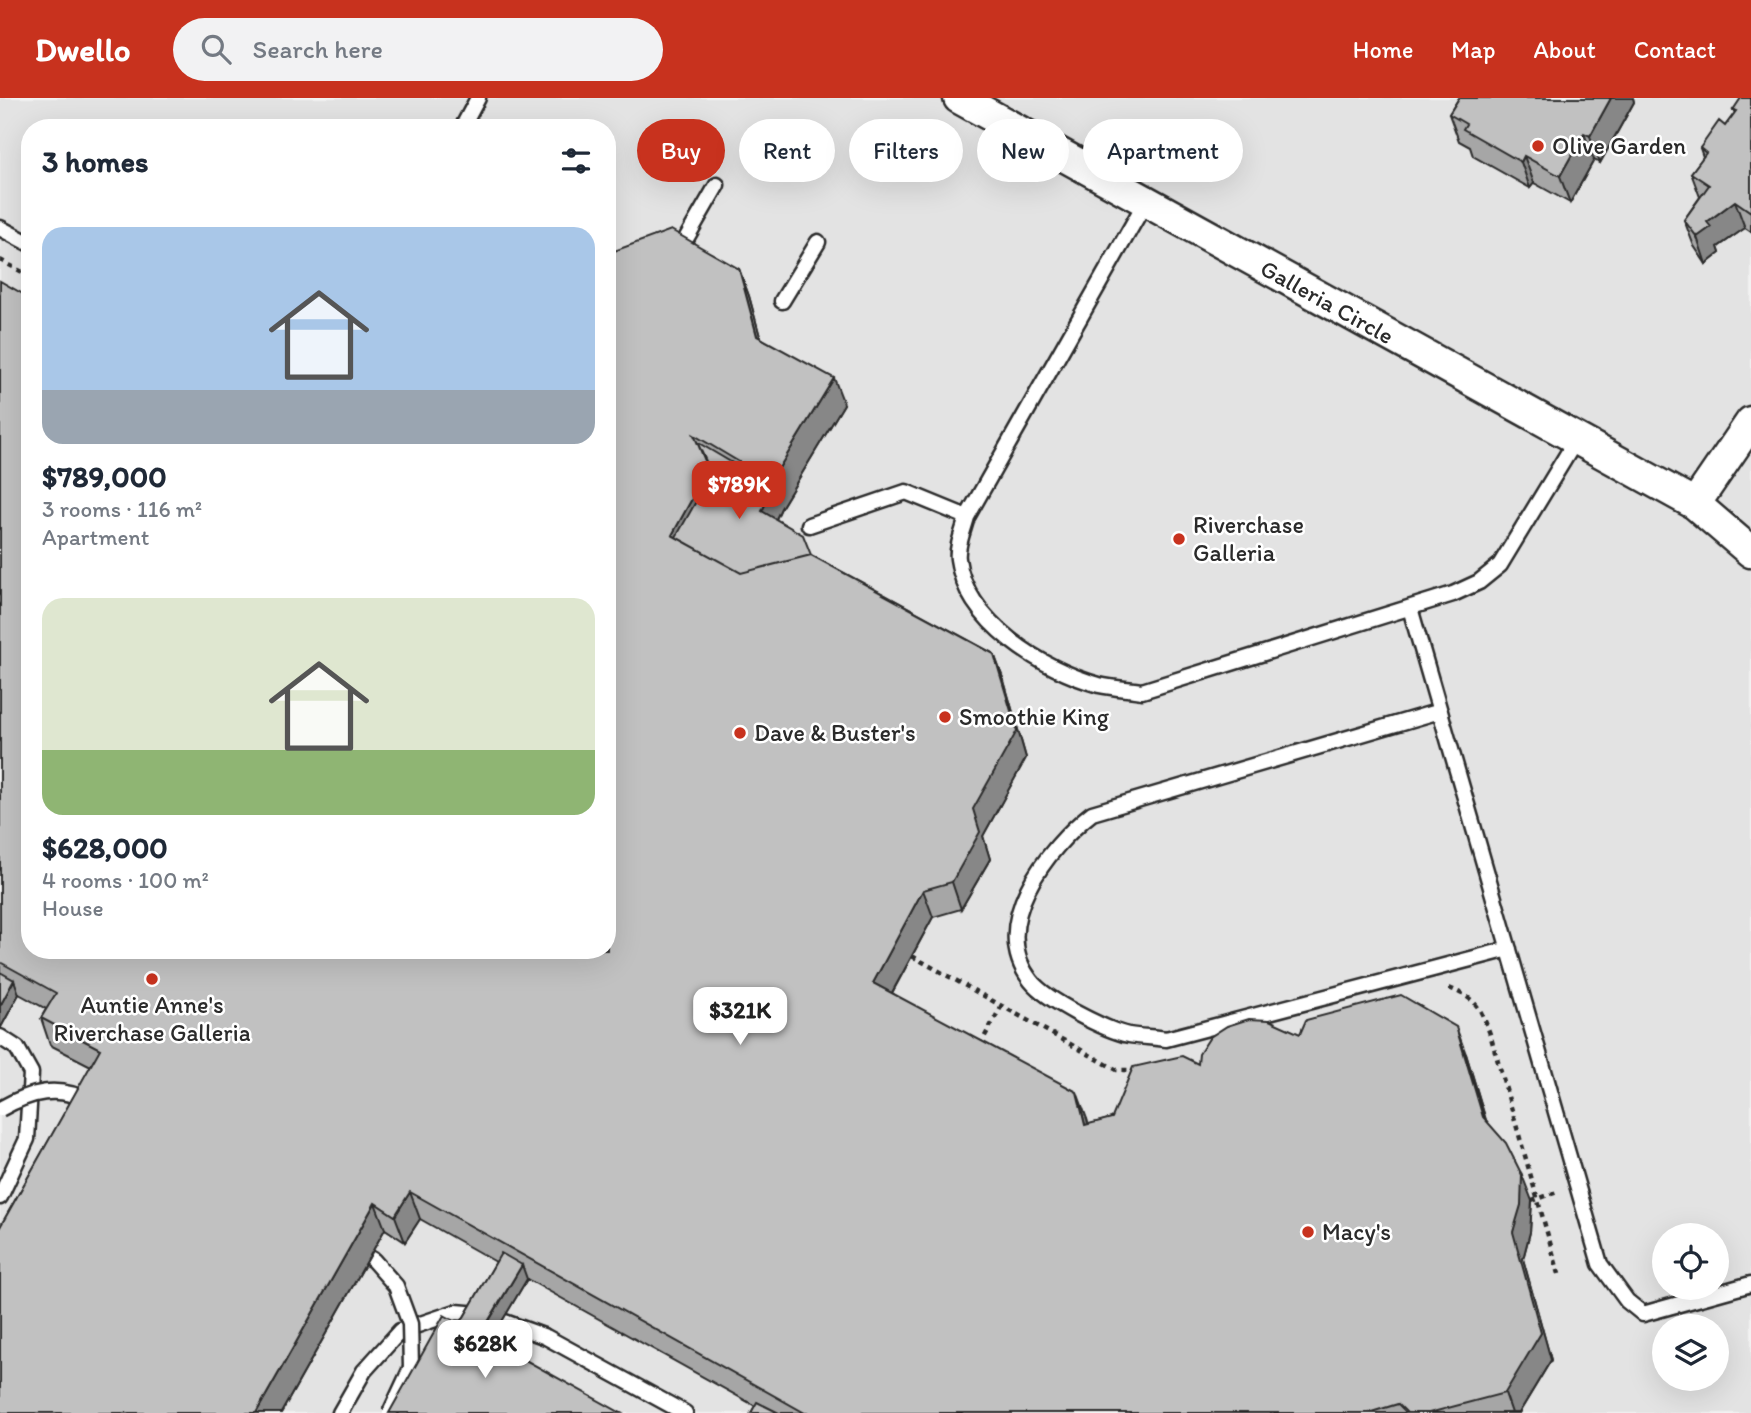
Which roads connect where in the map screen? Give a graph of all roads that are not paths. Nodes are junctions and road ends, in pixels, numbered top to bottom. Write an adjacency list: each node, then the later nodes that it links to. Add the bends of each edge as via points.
1 (478, 98): 3 (lane)
2 (959, 98): 5 (street, Galleria Circle)
3 (467, 119)
4 (717, 185): 9 (lane)
5 (1146, 201): 12 (street, Galleria Circle); 14 (lane)
6 (0, 228): 7 (lane)
7 (21, 239)
8 (818, 242): 10 (lane)
9 (683, 244)
10 (782, 301)
11 (1751, 422): 13 (street)
12 (1576, 440): 13 (street, Galleria Circle); 17 (lane, via 1500,565 1479,582)
13 (1695, 505): 16 (street, Galleria Circle)
14 (967, 517): 15 (lane, via 906,492); 17 (lane, via 957,557 968,594 1006,638 1057,670 1100,685 1142,691)
15 (809, 525)
16 (1748, 542)
17 (1410, 608): 18 (lane)
18 (1440, 711): 19 (lane); 19 (lane, via 1092,813 1043,861 1023,898 1015,931 1019,957 1032,982 1068,1009 1126,1035 1166,1039)
19 (1509, 949): 25 (lane, via 1600,1264 1612,1284 1643,1314)
20 (0, 1037): 23 (lane, via 17,1048 31,1073 27,1139)
21 (102, 1108): 22 (lane, bridge, via 78,1095 50,1090)
22 (0, 1109)
23 (0, 1197)
24 (338, 1240): 29 (lane, bridge, via 373,1260 396,1286 410,1324 411,1368)
25 (1751, 1284)
26 (479, 1314): 28 (lane, via 456,1312 400,1331 364,1371)
27 (502, 1321): 30 (lane, via 546,1337)
28 (340, 1413)
29 (390, 1413)
30 (685, 1413)

